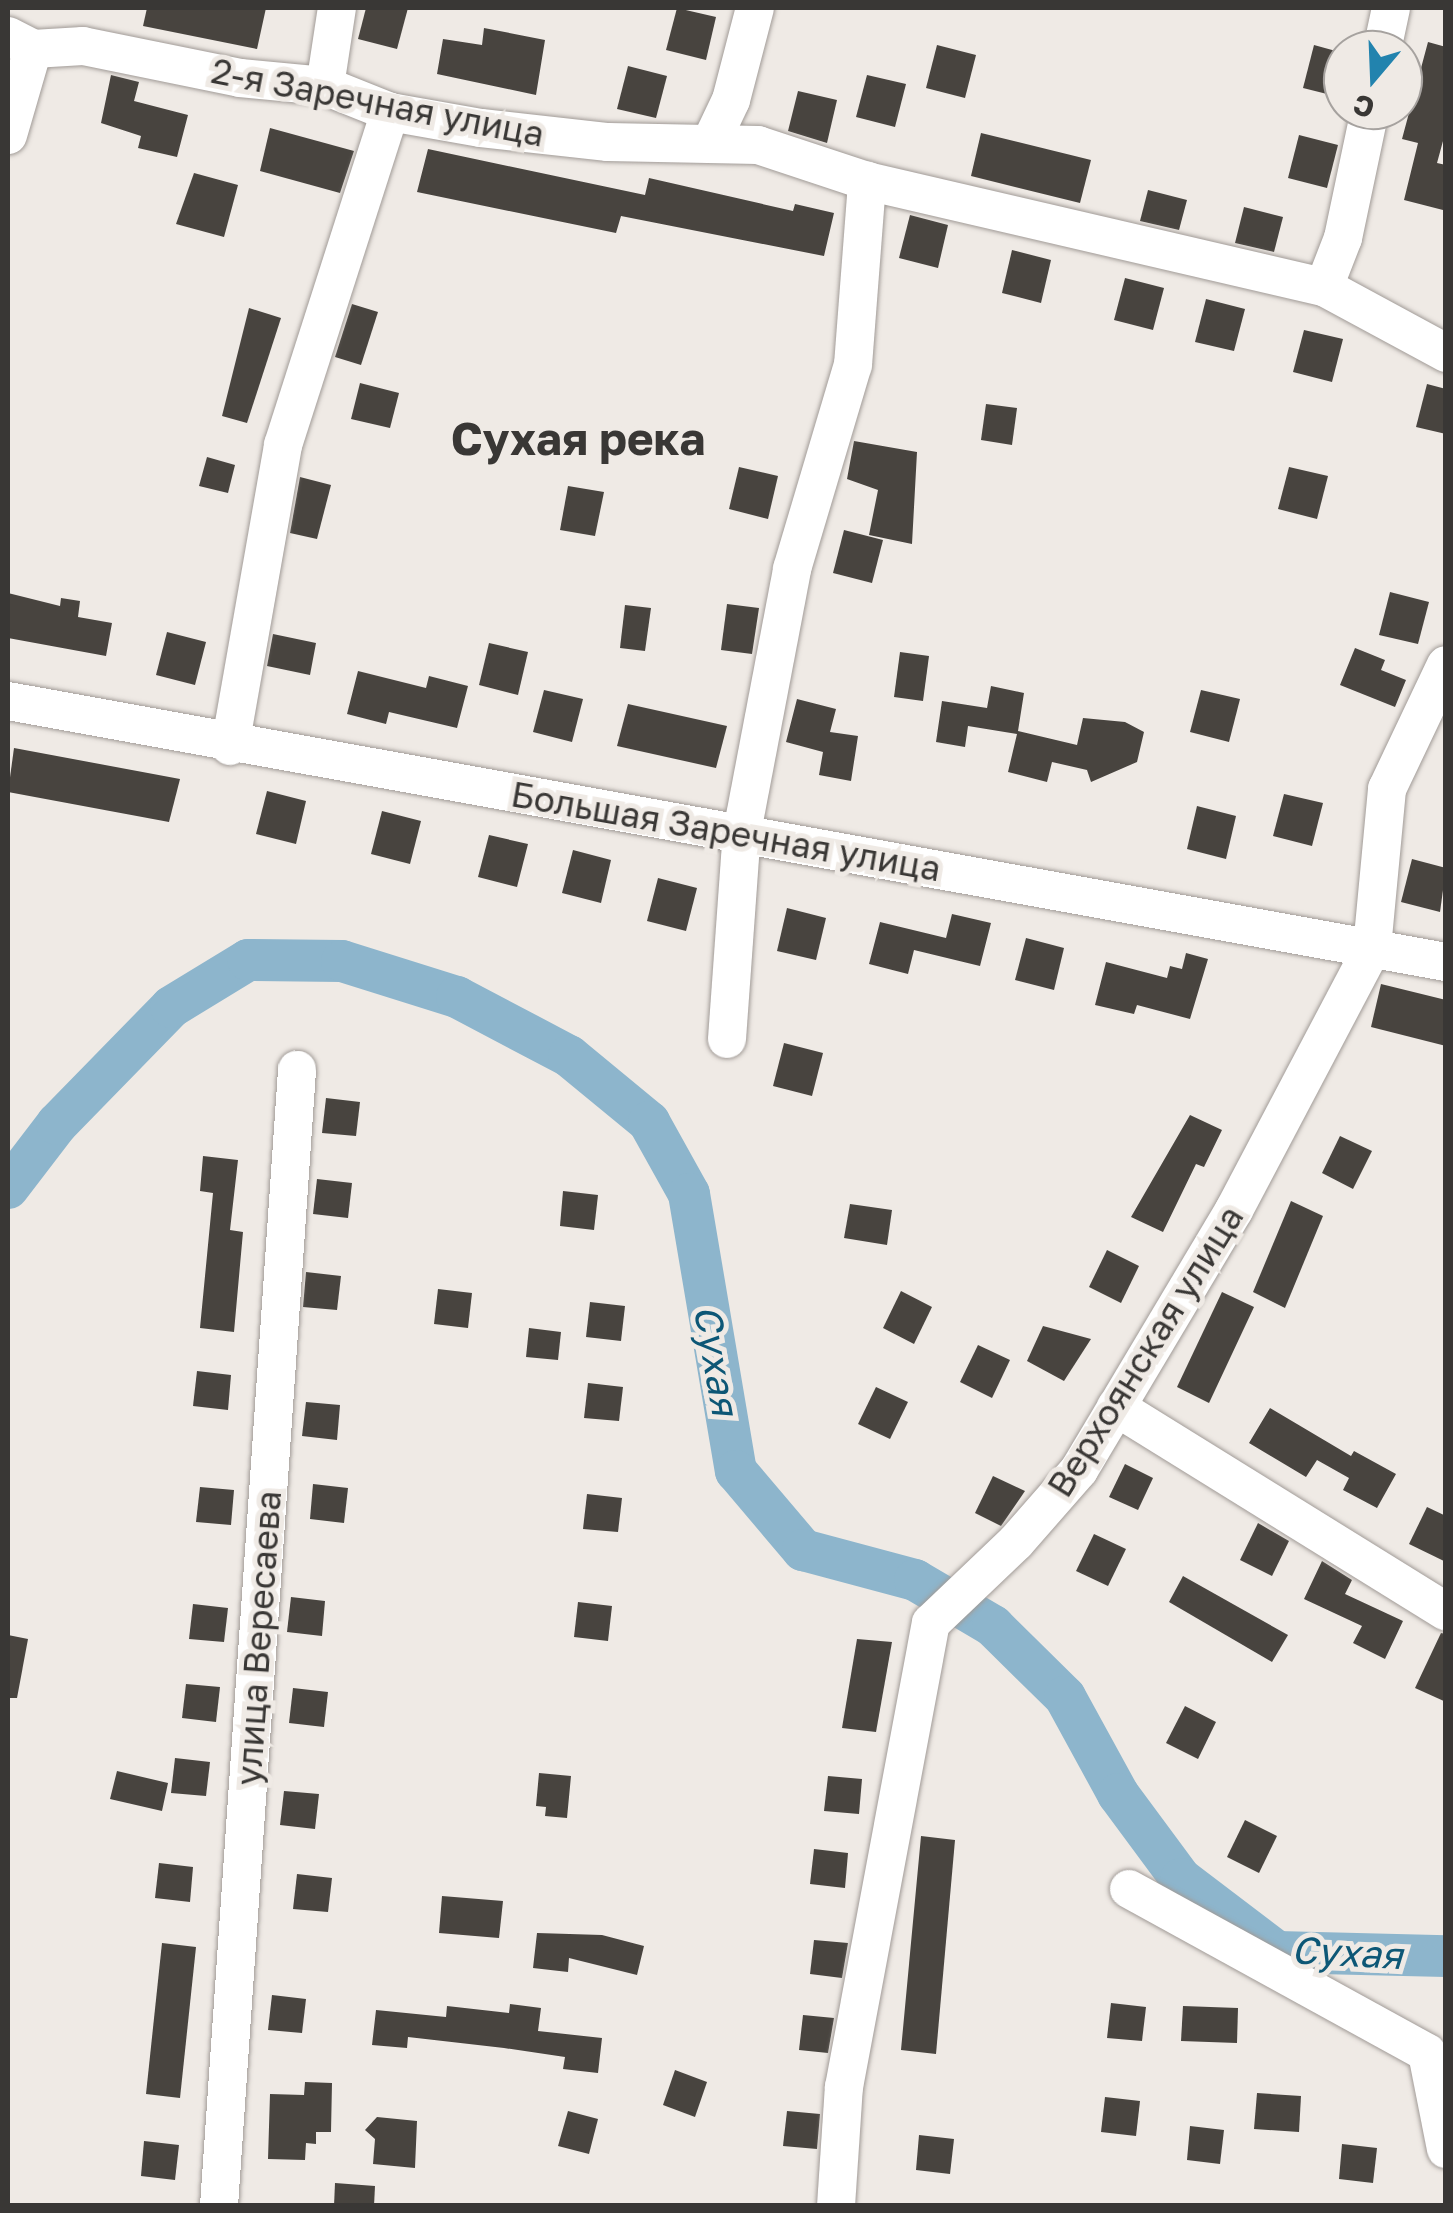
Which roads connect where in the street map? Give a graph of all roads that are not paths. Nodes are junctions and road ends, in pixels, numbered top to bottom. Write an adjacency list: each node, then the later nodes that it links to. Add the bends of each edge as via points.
1 (337, 8): 4 (street)
2 (755, 8): 5 (street)
3 (20, 43): 4 (street, 2-я Заречная улица, via 83,46 240,78); 8 (street)
4 (325, 86): 6 (street, 2-я Заречная улица)
5 (731, 100): 9 (street); 10 (street)
6 (390, 112): 9 (street, 2-я Заречная улица, via 608,142); 16 (street, via 283,446)
7 (1366, 130): 12 (street, via 1343,238)
8 (8, 135)
9 (712, 140): 10 (street, 2-я Заречная улица)
10 (758, 145): 11 (street, 2-я Заречная улица)
11 (867, 181): 12 (street, 2-я Заречная улица); 17 (street, via 853,365 792,568)
12 (1324, 287): 13 (street, 2-я Заречная улица)
13 (1446, 353)
14 (1446, 665): 18 (street, Верхоянская улица, via 1387,790)
15 (8, 700): 16 (street, Большая Заречная улица)
16 (230, 746): 17 (street, Большая Заречная улица)
17 (742, 832): 18 (street, Большая Заречная улица); 20 (street)
18 (1372, 948): 19 (street, Большая Заречная улица); 22 (street, Верхоянская улица, via 1234,1210)
19 (1446, 962)
20 (727, 1039)
21 (298, 1070): 26 (street, улица Вересаева)
22 (1116, 1408): 23 (street); 27 (street, Верхоянская улица, via 1079,1470 931,1623 844,2087)
23 (1446, 1612)
24 (1129, 1888): 25 (street, via 1428,2054)
25 (1446, 2149)
26 (220, 2206)
27 (836, 2206)

